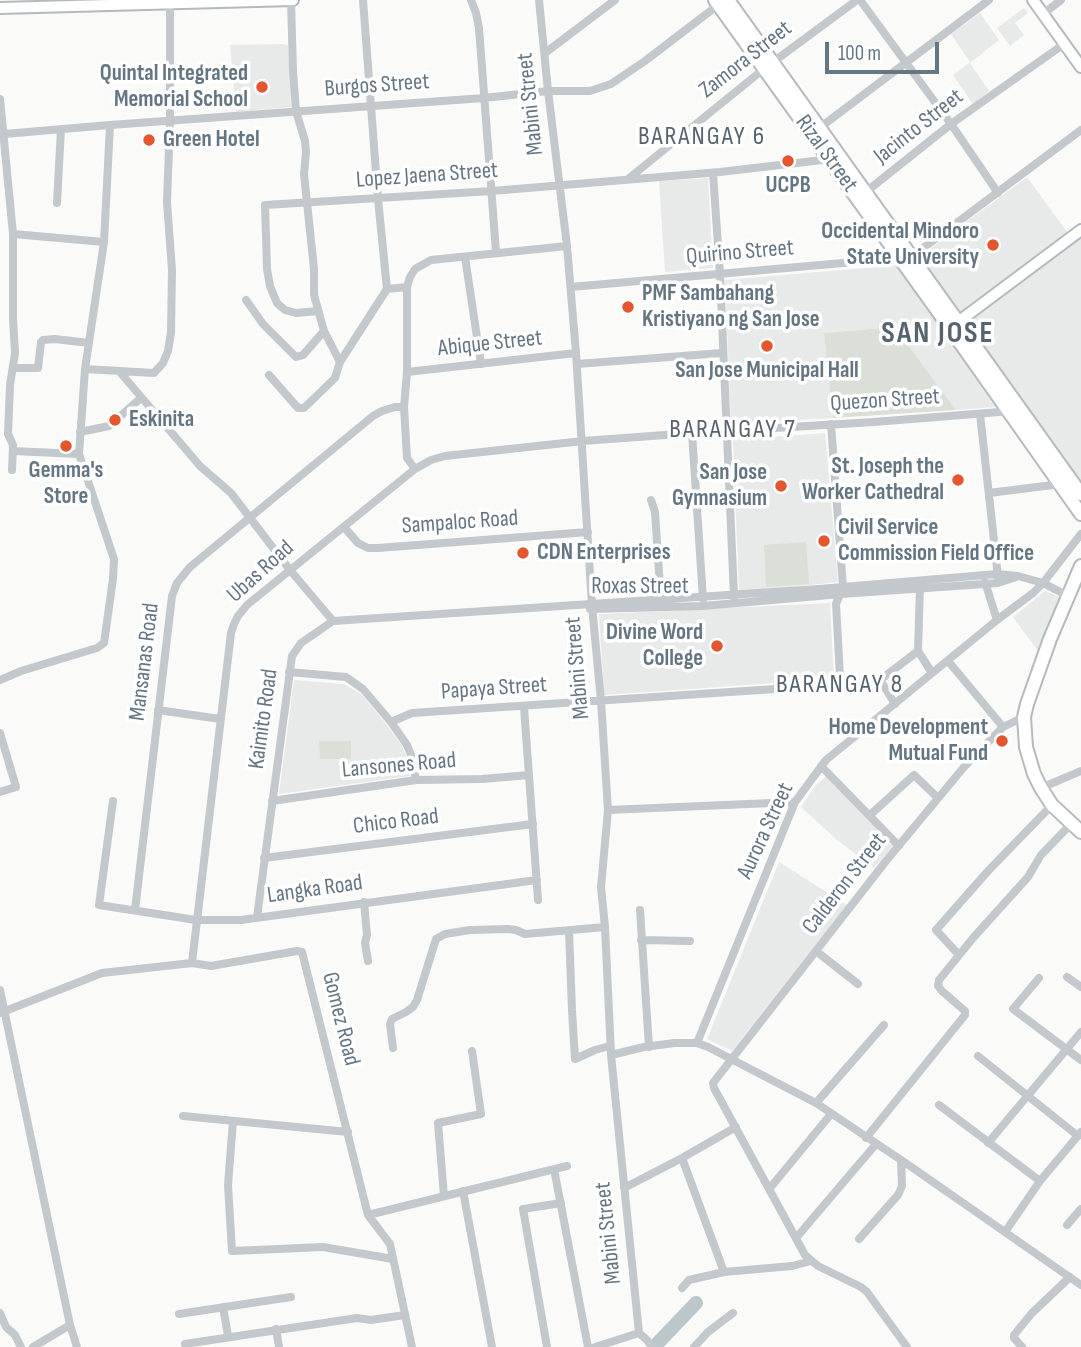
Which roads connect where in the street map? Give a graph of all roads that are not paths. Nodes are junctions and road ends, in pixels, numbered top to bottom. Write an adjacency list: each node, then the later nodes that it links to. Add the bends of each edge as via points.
1 (23, 0): 16 (street)
2 (293, 0): 11 (main road); 27 (street)
3 (363, 0): 26 (street)
4 (471, 0): 24 (street, via 479,28)
5 (539, 0): 19 (street, Mabini Street)
6 (615, 0): 19 (street)
7 (858, 0): 20 (street); 21 (street, Zamora Street)
8 (989, 0): 20 (street)
9 (1033, 0): 17 (main road)
10 (1061, 0): 17 (street)
11 (235, 1): 14 (main road)
12 (721, 1): 21 (main road, Rizal Street); 23 (street, Burgos Street, via 611,85 590,91)
13 (92, 3): 14 (main road); 16 (main road)
14 (173, 3): 28 (street)
15 (0, 8): 16 (main road)
16 (12, 8)
17 (1043, 14): 18 (main road)
18 (1064, 44): 22 (main road); 29 (street, Jacinto Street)
19 (545, 52): 23 (street, Mabini Street)
20 (906, 62): 29 (street); 33 (street)
21 (769, 65): 33 (main road, Rizal Street); 37 (street, Zamora Street)
22 (1081, 67)
23 (548, 91): 24 (street, Burgos Street); 38 (street, Mabini Street)
24 (484, 98): 26 (street, Burgos Street); 39 (street)
25 (0, 99): 34 (street)
26 (371, 106): 27 (street, Burgos Street); 42 (street)
27 (296, 111): 28 (street, Burgos Street); 44 (street, via 305,141)
28 (170, 121): 30 (street, Burgos Street); 68 (street, via 169,351 154,373)
29 (951, 124): 40 (street); 41 (street, Jacinto Street)
30 (110, 125): 31 (street, Burgos Street); 47 (street)
31 (61, 129): 34 (street, Burgos Street); 43 (street)
32 (1081, 130): 40 (street)
33 (816, 131): 35 (main road, Rizal Street)
34 (4, 134): 46 (street)
35 (835, 158): 36 (street, Lopez Jaena Street); 41 (main road, Rizal Street)
36 (713, 173): 37 (street, Lopez Jaena Street); 52 (street)
37 (628, 179): 38 (street, Lopez Jaena Street)
38 (560, 186): 39 (street, Lopez Jaena Street); 48 (street, Mabini Street)
39 (492, 191): 42 (street, Lopez Jaena Street); 49 (street)
40 (998, 193): 51 (street)
41 (862, 195): 51 (main road, Rizal Street)
42 (378, 199): 44 (street, Lopez Jaena Street); 55 (street)
43 (57, 203)
44 (308, 203): 57 (street); 57 (street, Lopez Jaena Street, via 265,205 267,269 277,303 285,310)
45 (1081, 230): 58 (main road)
46 (13, 234): 47 (street); 66 (street)
47 (104, 242): 60 (street)
48 (567, 246): 49 (street); 54 (street, Mabini Street)
49 (496, 252): 50 (street)
50 (464, 257): 53 (street, via 422,264); 64 (street)
51 (906, 258): 52 (street, Quirino Street); 58 (main road, Rizal Street)
52 (720, 274): 54 (street, Quirino Street); 62 (street)
53 (407, 287): 55 (street); 69 (street)
54 (571, 287): 61 (street, Mabini Street)
55 (387, 289): 63 (street)
56 (246, 300): 59 (street, via 296,357)
57 (318, 311): 59 (street)
58 (953, 323): 73 (main road, Rizal Street)
59 (324, 331): 63 (street)
60 (89, 342): 66 (street, via 43,340 38,368); 67 (street)
61 (576, 353): 64 (street, Abique Street); 65 (street, Mabini Street)
62 (722, 353): 65 (street); 76 (street)
63 (340, 362): 70 (street, via 335,378 304,408 298,408)
64 (481, 364): 69 (street, Abique Street)
65 (577, 364): 79 (street, Mabini Street)
66 (13, 368): 80 (street, via 8,434)
67 (85, 369): 68 (street); 77 (street)
68 (119, 371): 71 (street)
69 (407, 372): 72 (street)
70 (269, 375)
71 (141, 398): 77 (street, via 109,426); 89 (street)
72 (404, 407): 82 (street, via 407,458); 89 (street, Mansanas Road, via 373,416)
73 (1015, 411): 74 (street, Quezon Street); 84 (main road, Rizal Street); 86 (main road, Rizal Street)
74 (981, 414): 75 (street, Quezon Street); 85 (street)
75 (831, 424): 76 (street, Quezon Street); 99 (street)
76 (727, 430): 78 (street, Quezon Street); 101 (street)
77 (80, 432): 81 (street)
78 (692, 433): 79 (street, Quezon Street); 102 (street)
79 (583, 441): 82 (street, Ubas Road, via 445,456); 91 (street, Mabini Street)
80 (13, 451): 81 (street); 83 (street)
81 (79, 454): 112 (street, via 114,559 104,643)
82 (415, 469): 90 (street, Ubas Road)
83 (12, 470)
84 (1061, 484): 85 (street); 88 (main road, Rizal Street)
85 (989, 494): 95 (street)
86 (1081, 494)
87 (651, 500): 103 (street)
88 (1081, 514)
89 (250, 517): 94 (street); 117 (street, Mansanas Road, via 177,583)
90 (344, 527): 91 (street, Sampaloc Road, via 368,548); 94 (street, Ubas Road)
91 (588, 532): 104 (street, Mabini Street)
92 (1081, 534): 97 (street, Aurora Street)
93 (1081, 566): 100 (main road)
94 (290, 570): 106 (street); 119 (street, Ubas Road, via 247,605 234,624)
95 (998, 578): 96 (street, Roxas Street); 97 (street, Roxas Street, via 1018,576)
96 (984, 580): 98 (street, Roxas Street); 105 (street)
97 (1043, 583): 100 (street, Roxas Street); 105 (street, Aurora Street)
98 (920, 584): 99 (street, Roxas Street); 107 (street)
99 (842, 590): 101 (street, Roxas Street); 113 (street, via 836,604)
100 (1068, 596): 118 (main road)
101 (734, 599): 102 (street, Roxas Street)
102 (703, 601): 103 (street, Roxas Street)
103 (662, 603): 104 (street, Roxas Street)
104 (592, 607): 106 (street, Roxas Street); 114 (street, Mabini Street)
105 (997, 620): 108 (street, Aurora Street)
106 (333, 621): 109 (street, Kaimito Road, via 297,646)
107 (918, 651): 110 (street); 111 (street)
108 (948, 660): 110 (street, Aurora Street); 121 (street)
109 (289, 672): 120 (street, via 346,677 363,689); 131 (street, Kaimito Road)
110 (932, 673): 115 (street, Aurora Street)
111 (879, 678): 113 (street, Papaya Street); 115 (street)
112 (0, 680)
113 (838, 683): 114 (street, Papaya Street)
114 (601, 701): 116 (street, Papaya Street); 134 (street, Mabini Street)
115 (895, 704): 123 (street, Aurora Street)
116 (524, 707): 120 (street, Papaya Street, via 412,713); 125 (street)
117 (158, 710): 119 (street); 143 (street, Mansanas Road)
118 (1024, 717): 121 (street, Calderon Street); 127 (main road, via 1026,747)
119 (220, 719): 146 (street, Ubas Road)
120 (391, 722): 126 (street, via 407,745)
121 (1003, 727): 129 (street, Calderon Street)
122 (0, 733): 128 (street, via 16,788)
123 (821, 766): 132 (street, Aurora Street); 135 (street)
124 (1081, 771): 127 (street)
125 (529, 775): 126 (street, Lansones Road); 136 (street)
126 (415, 780): 131 (street, Lansones Road)
127 (1041, 789): 133 (main road)
128 (0, 792)
129 (938, 798): 135 (street, via 914,775); 138 (street, Calderon Street)
130 (113, 801): 143 (street, Langka Road, via 99,905)
131 (272, 801): 139 (street, Kaimito Road)
132 (795, 802): 134 (street); 163 (street, Aurora Street)
133 (1052, 805): 137 (main road); 152 (street, via 936,930)
134 (608, 810): 147 (street, Mabini Street, via 601,887)
135 (870, 815): 138 (street)
136 (533, 824): 139 (street, Chico Road); 140 (street)
137 (1076, 827): 152 (street, via 1041,855 1028,877)
138 (899, 846): 151 (street, Calderon Street)
139 (264, 858): 145 (street, Kaimito Road)
140 (537, 880): 141 (street); 142 (street, Langka Road)
141 (538, 900)
142 (364, 902): 145 (street, Langka Road); 153 (street)
143 (135, 910): 146 (street, Langka Road)
144 (640, 910): 149 (street)
145 (257, 917): 146 (street, Langka Road)
146 (196, 920): 154 (street, Ubas Road)
147 (605, 927): 148 (street); 167 (street, Mabini Street)
148 (569, 930): 165 (street, via 526,934 508,929 470,930 436,939 417,1000 392,1018); 167 (street, via 575,1059 595,1050)
149 (641, 940): 150 (street); 164 (street)
150 (690, 941)
151 (816, 951): 157 (street); 170 (street, Calderon Street)
152 (959, 955): 181 (street, via 938,985 965,1015)
153 (368, 961)
154 (192, 963): 160 (street, Gomez Road, via 98,974); 179 (street, Gomez Road, via 211,966 302,952)
155 (1067, 977): 158 (street)
156 (1039, 978): 166 (street, via 1013,1009)
157 (858, 984)
158 (1081, 987)
159 (0, 990): 160 (street)
160 (2, 1012): 212 (street)
161 (884, 1026): 173 (street)
162 (1081, 1032): 166 (street)
163 (697, 1043): 164 (street); 170 (street)
164 (649, 1047): 167 (street)
165 (393, 1048)
166 (1067, 1049): 171 (street); 172 (street)
167 (610, 1050): 189 (street, Mabini Street)
168 (472, 1051): 192 (street, via 481,1114 438,1123)
169 (978, 1056): 172 (street)
170 (733, 1059): 173 (street); 178 (street, Calderon Street, via 713,1083)
171 (1081, 1060)
172 (1027, 1096): 180 (street); 182 (street)
173 (816, 1103): 175 (street)
174 (939, 1105): 182 (street)
175 (831, 1114): 181 (street); 190 (street)
176 (183, 1116): 177 (street)
177 (233, 1121): 179 (street); 200 (street, via 228,1185 232,1251 323,1247)
178 (736, 1127): 184 (street); 190 (street)
179 (348, 1132): 195 (street, Gomez Road)
180 (1079, 1134): 188 (street)
181 (866, 1138): 183 (street)
182 (988, 1143): 188 (street)
183 (876, 1144): 185 (street); 198 (street)
184 (682, 1158): 189 (street); 202 (street)
185 (901, 1160): 197 (street); 199 (street, via 898,1195)
186 (567, 1166): 187 (street)
187 (554, 1169): 191 (street); 193 (street)
188 (1040, 1181): 197 (street)
189 (624, 1188): 214 (street, Mabini Street)
190 (769, 1188): 198 (street)
191 (463, 1191): 192 (street); 223 (street)
192 (444, 1196): 195 (street)
193 (561, 1203): 224 (street, via 523,1209); 225 (street)
194 (1081, 1209): 196 (street)
195 (368, 1216): 200 (street, Gomez Road, via 390,1244)
196 (1067, 1225)
197 (1005, 1232): 203 (street)
198 (796, 1238): 201 (street)
199 (859, 1239)
200 (393, 1259): 211 (street, Gomez Road)
201 (811, 1261): 202 (street); 228 (street, via 867,1292)
202 (724, 1272): 205 (street, via 689,1280)
203 (1070, 1277): 204 (street); 229 (street, via 1014,1335)
204 (1081, 1285)
205 (682, 1288)
206 (291, 1297): 207 (street)
207 (223, 1307): 210 (street); 215 (street)
208 (0, 1313): 218 (street)
209 (733, 1313): 227 (street)
210 (179, 1314)
211 (405, 1314): 213 (street); 222 (street, Gomez Road)
212 (70, 1325): 219 (street); 220 (street)
213 (276, 1329): 215 (street); 221 (street)
214 (639, 1333): 216 (street); 226 (street)
215 (228, 1336): 217 (street)
216 (650, 1343)
217 (185, 1344)
218 (21, 1347)
219 (33, 1347)
220 (76, 1347)
221 (279, 1347)
222 (412, 1347)
223 (492, 1347)
224 (547, 1347)
225 (588, 1347)
226 (595, 1347)
227 (694, 1347)
228 (907, 1347)
229 (1022, 1347)

